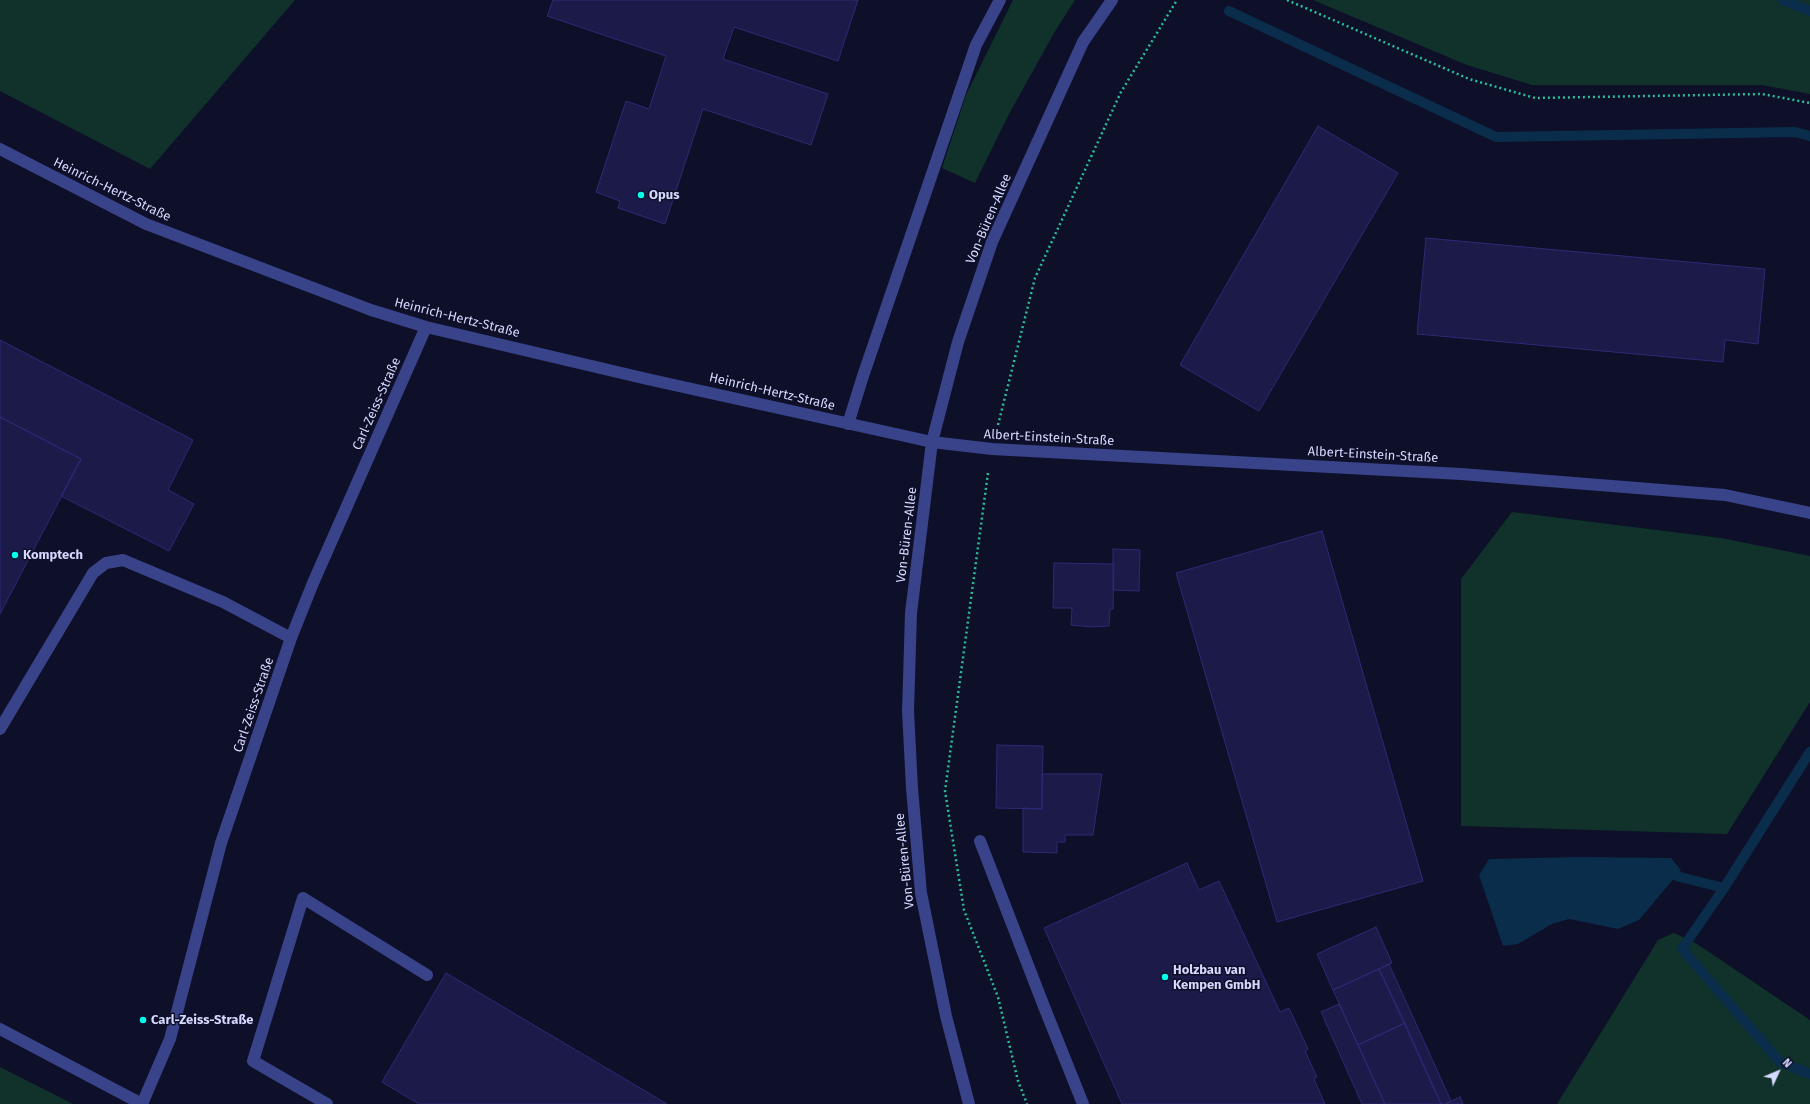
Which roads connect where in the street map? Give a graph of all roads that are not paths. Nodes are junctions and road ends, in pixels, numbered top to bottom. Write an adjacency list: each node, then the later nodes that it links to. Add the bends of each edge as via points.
1 (1000, 0): 5 (street, via 976,45)
2 (1112, 0): 6 (street, Von-Büren-Allee, via 1083,42 992,242 958,342)
3 (0, 149): 4 (street, Heinrich-Hertz-Straße, via 146,224 371,310)
4 (426, 327): 5 (street, Heinrich-Hertz-Straße); 8 (street, Carl-Zeiss-Straße)
5 (848, 424): 6 (street, Heinrich-Hertz-Straße)
6 (932, 442): 7 (street, Albert-Einstein-Straße, via 992,449 1468,474 1725,495); 15 (street, Von-Büren-Allee, via 911,613 908,711 912,788 921,893 946,1016)
7 (1810, 513)
8 (291, 638): 9 (street, via 223,602 123,560 106,563 93,573); 13 (street, Carl-Zeiss-Straße, via 221,843 170,1039)
9 (0, 729)
10 (980, 841): 16 (street)
11 (427, 975): 14 (street, via 303,898 253,1061)
12 (0, 1029): 13 (street, Carl-Zeiss-Straße)
13 (142, 1104)
14 (327, 1104)
15 (969, 1104)
16 (1083, 1104)

